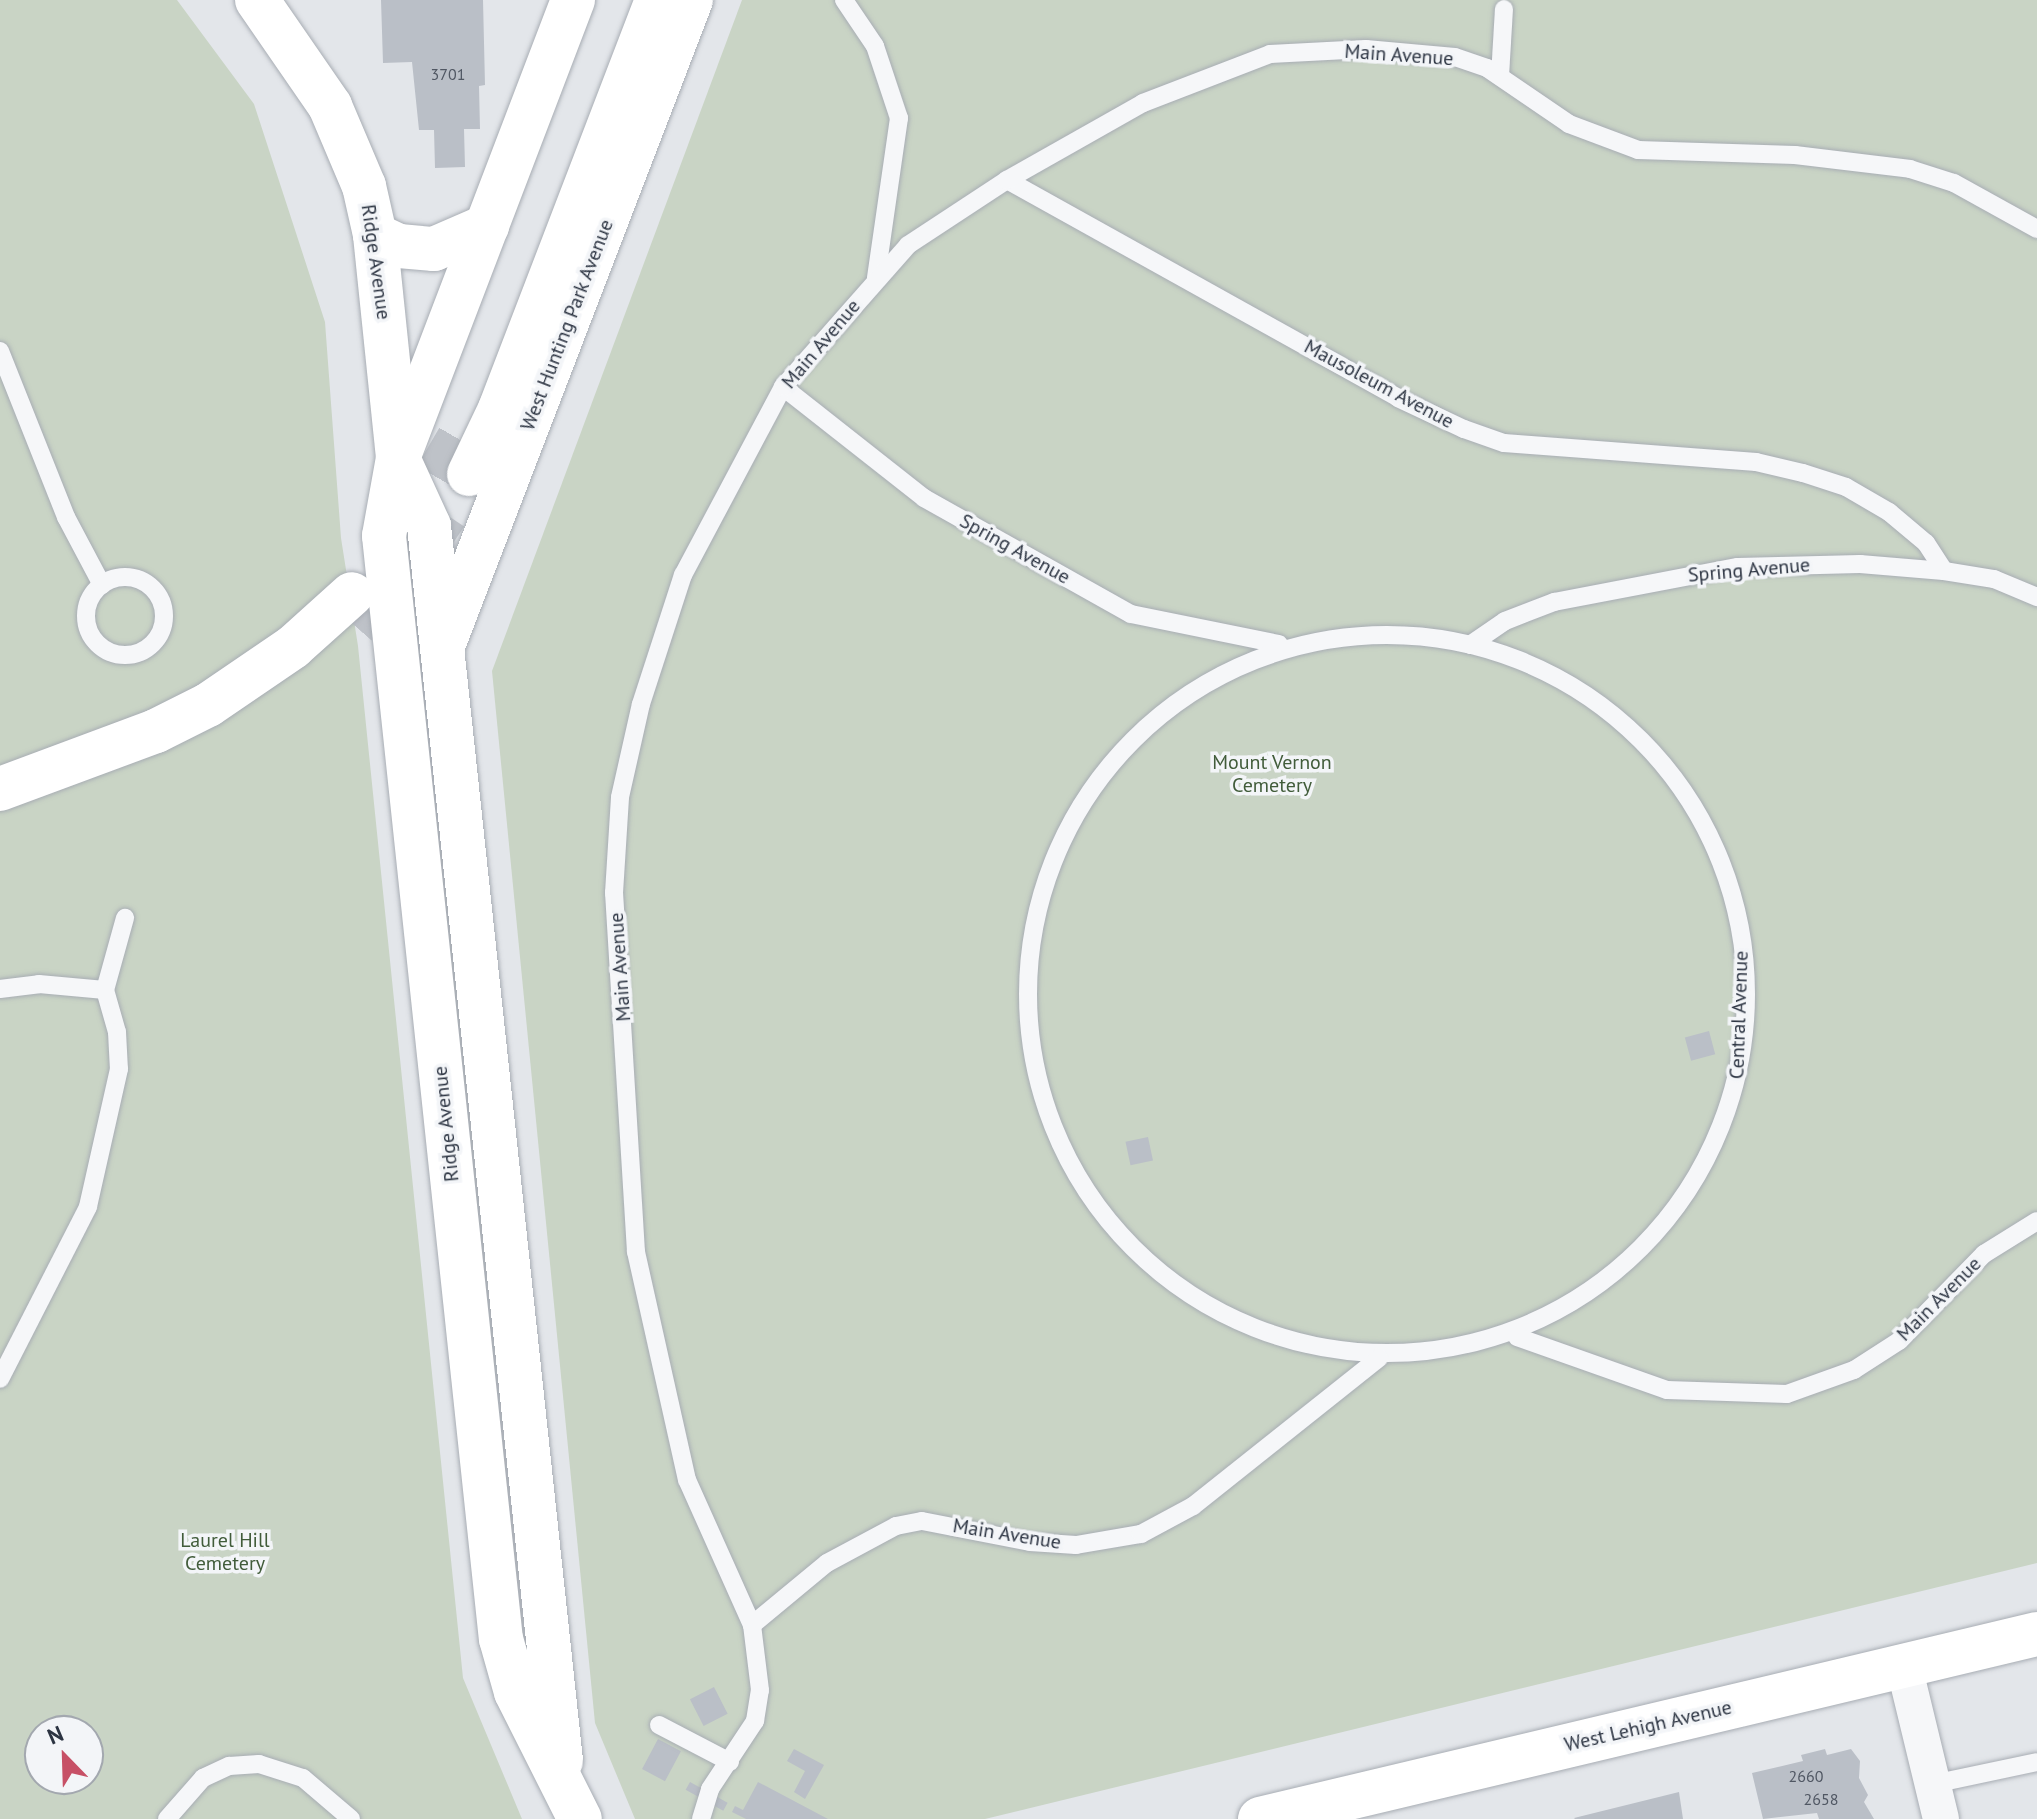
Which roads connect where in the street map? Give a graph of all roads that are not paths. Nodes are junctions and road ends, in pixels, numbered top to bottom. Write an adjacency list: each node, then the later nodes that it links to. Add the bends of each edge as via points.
1 (257, 0): 12 (main road, Ridge Avenue, via 337,120 356,160)
2 (573, 0): 10 (main road)
3 (631, 0): 16 (main road)
4 (657, 0): 18 (main road, West Hunting Park Avenue, via 500,409)
5 (691, 0): 24 (main road, West Hunting Park Avenue)
6 (844, 0): 13 (lane, via 875,46 899,118)
7 (1504, 9): 8 (lane)
8 (1500, 76): 9 (lane, Main Avenue, via 1455,57 1366,49 1270,54 1143,103); 11 (lane, Main Avenue, via 1569,124 1638,150 1795,155 1910,169 1954,183)
9 (1007, 180): 13 (lane, Main Avenue, via 908,245); 19 (lane, Mausoleum Avenue, via 1398,398 1464,429 1504,443 1756,462 1803,473 1846,487 1889,512 1926,543)
10 (487, 226): 12 (main road, via 434,249 399,246); 17 (main road)
11 (2037, 229)
12 (375, 235): 17 (main road, Ridge Avenue)
13 (876, 278): 15 (lane, Main Avenue)
14 (0, 351): 20 (lane, via 66,517)
15 (783, 387): 22 (lane, Spring Avenue, via 924,498 1131,614); 34 (lane, Main Avenue, via 683,575 641,704 620,797 614,893 636,1252 687,1480)
16 (464, 429)
17 (398, 458): 24 (main road, Ridge Avenue, via 429,526); 40 (main road, Ridge Avenue, via 384,536 497,1606 508,1672)
18 (469, 474)
19 (1944, 571): 21 (lane, Spring Avenue, via 1994,579); 23 (lane, Spring Avenue, via 1797,564 1669,577 1554,602 1505,621)
20 (102, 585): 20 (lane, via 86,610 91,637 100,647 126,656 151,646 164,624 164,610 152,587 127,577)
21 (2037, 597)
22 (1279, 644): 23 (lane, Central Avenue, via 1379,626); 32 (lane, Central Avenue, via 1195,684 1124,744 1070,820 1037,908 1027,1000 1041,1092 1079,1177 1136,1251 1210,1307 1296,1343)
23 (1470, 645): 31 (lane, Central Avenue, via 1527,665 1601,712 1633,741 1707,831 1735,901 1743,945 1736,1101 1724,1142 1639,1251 1603,1284)
24 (442, 649): 40 (main road, Ridge Avenue)
25 (0, 789): 26 (main road, via 156,731 208,705 353,610 299,674 220,726 165,754)
26 (0, 816)
27 (125, 918): 29 (lane)
28 (0, 989): 29 (lane, via 39,984)
29 (105, 990): 33 (lane, via 117,1032 119,1069 99,1175 88,1207)
30 (2037, 1221): 31 (lane, Main Avenue, via 1984,1254 1899,1341 1854,1370 1787,1394 1667,1390)
31 (1517, 1337): 32 (lane, Central Avenue)
32 (1379, 1358): 34 (lane, Main Avenue, via 1193,1506 1141,1534 1076,1545 1030,1542 922,1521 896,1526 827,1563)
33 (0, 1379)
34 (752, 1625): 38 (lane, Main Avenue, via 760,1690 755,1721)
35 (2037, 1634): 36 (main road, West Lehigh Avenue)
36 (1904, 1666): 41 (street); 46 (main road, West Lehigh Avenue)
37 (659, 1725): 38 (lane)
38 (730, 1762): 45 (lane, Main Avenue, via 710,1789)
39 (2037, 1762): 41 (lane)
40 (562, 1778): 44 (main road, Ridge Avenue)
41 (1933, 1784): 47 (street)
42 (167, 1819): 43 (lane, via 203,1778 229,1766 259,1764 303,1778)
43 (351, 1819)
44 (580, 1819)
45 (701, 1819)
46 (1260, 1819)
47 (1941, 1819)

